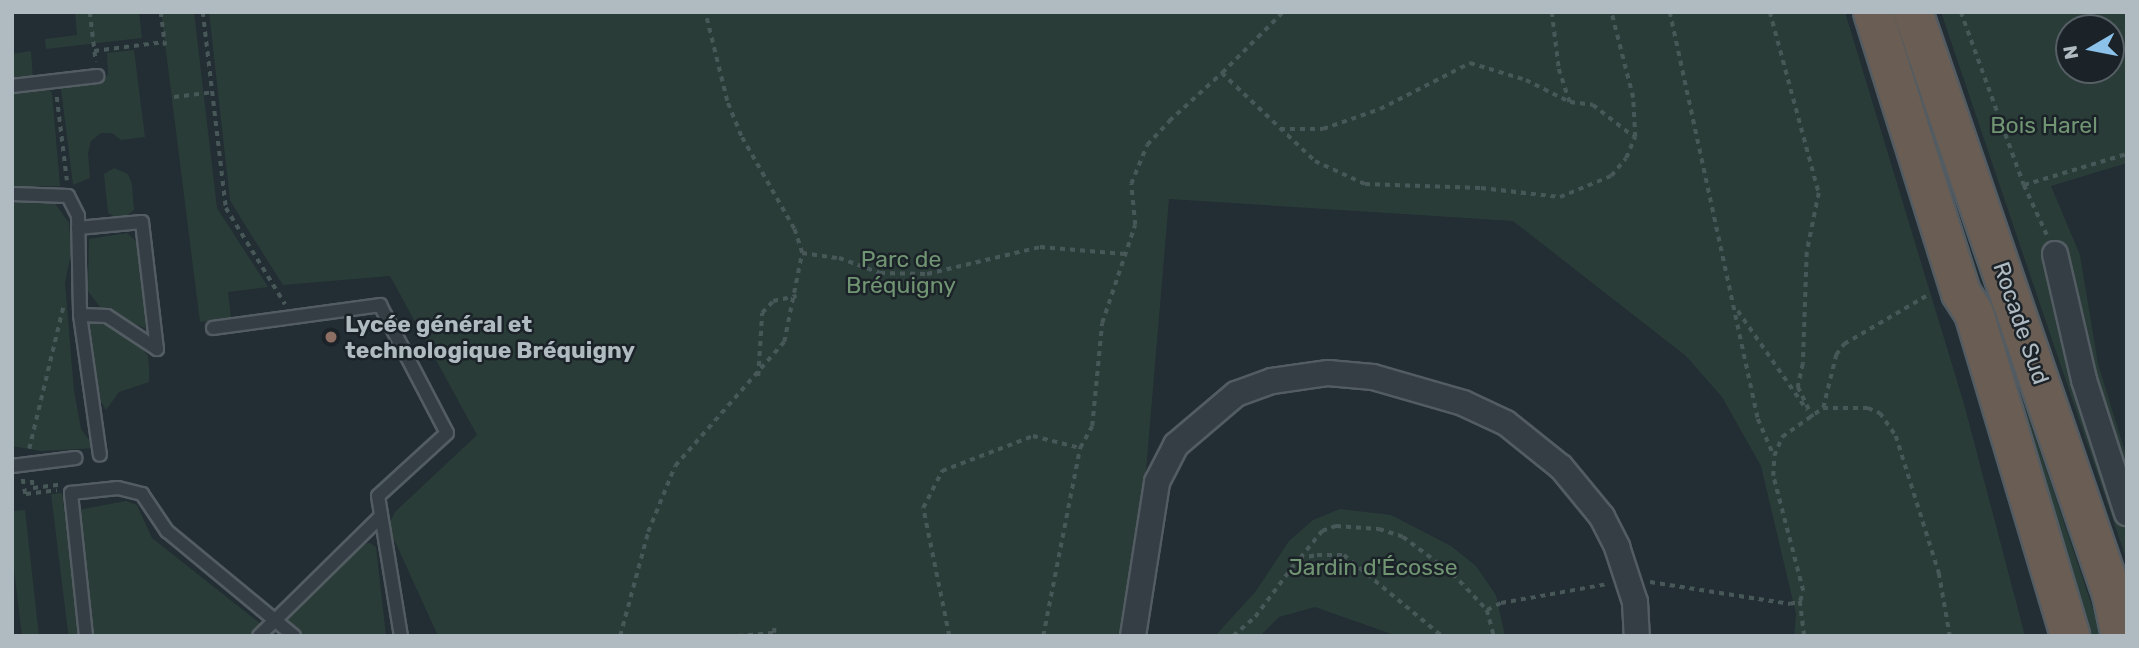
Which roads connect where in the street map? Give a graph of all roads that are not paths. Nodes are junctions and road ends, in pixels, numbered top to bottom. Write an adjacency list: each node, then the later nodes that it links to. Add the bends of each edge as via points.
1 (1873, 12): 8 (highway, Rocade Sud)
2 (1913, 12): 16 (highway, Rocade Sud)
3 (97, 76): 4 (lane)
4 (12, 86)
5 (12, 194): 6 (lane, via 68,196)
6 (78, 228): 9 (lane); 9 (lane, via 142,222 157,349 107,316)
7 (2055, 254): 14 (street, via 2084,380)
8 (1943, 295): 24 (highway, via 1957,318); 25 (highway, Rocade Sud, via 1974,313)
9 (80, 315): 11 (lane)
10 (213, 328): 15 (lane, via 380,305 447,433 378,496)
11 (100, 454)
12 (75, 458): 13 (lane)
13 (12, 466)
14 (2127, 513)
15 (381, 516): 17 (lane); 21 (lane)
16 (2120, 600): 26 (highway, Rocade Sud)
17 (275, 620): 18 (lane, via 167,531 142,494 118,488 71,493); 19 (lane); 20 (lane)
18 (86, 636)
19 (259, 636)
20 (294, 636)
21 (401, 636)
22 (1133, 636): 23 (street, via 1157,482 1176,445 1236,394 1272,381 1328,373 1415,387 1506,422 1583,492 1602,517 1629,580)
23 (1637, 636)
24 (2043, 636)
25 (2070, 636)
26 (2121, 636)

